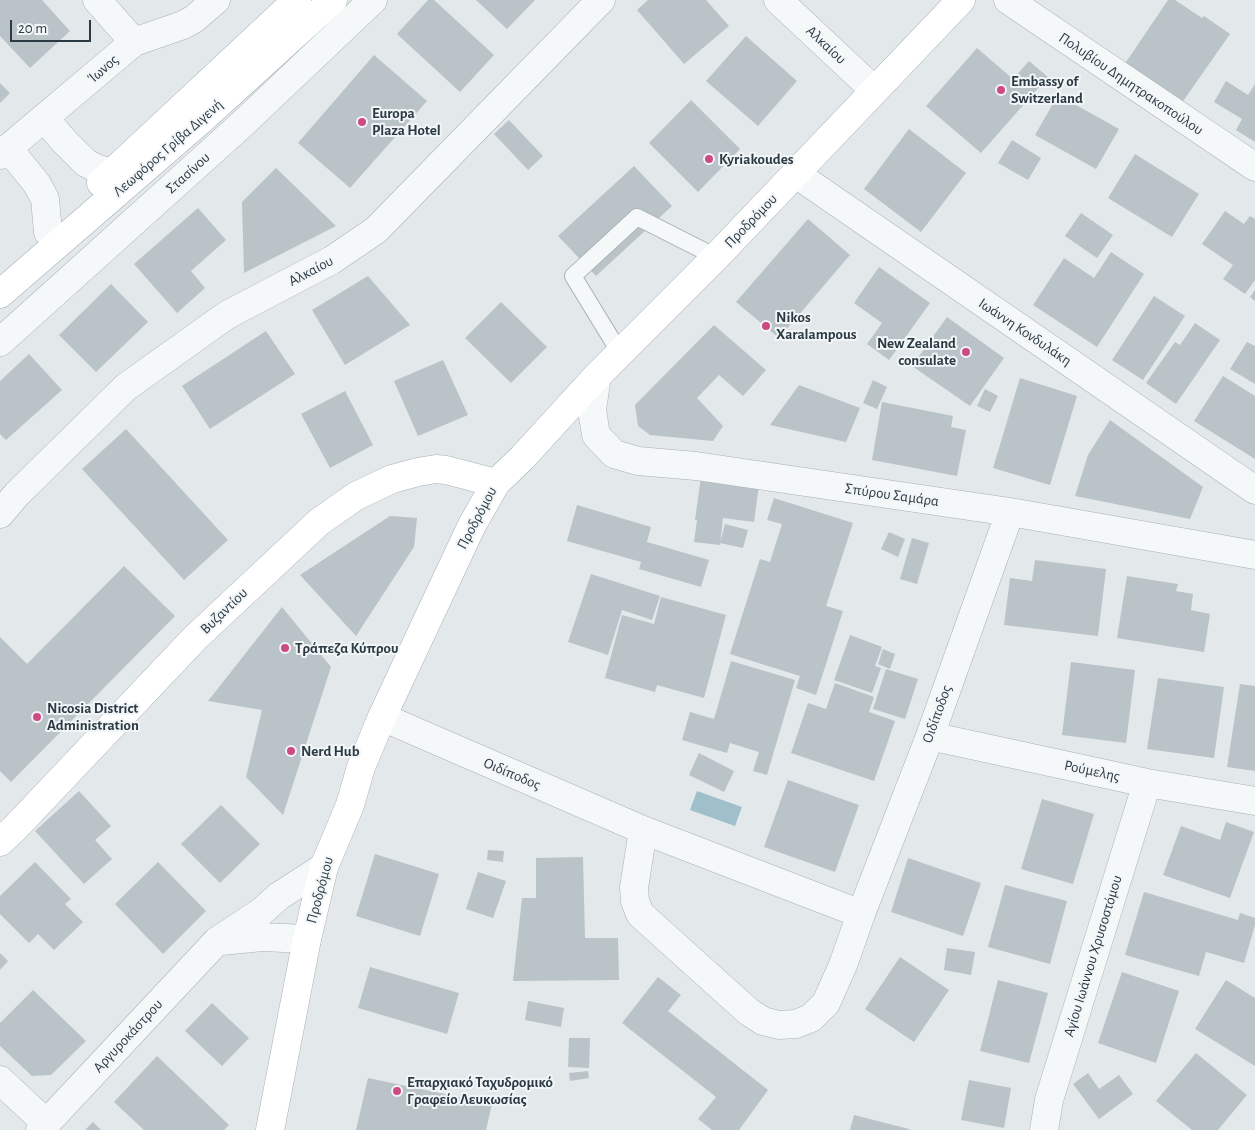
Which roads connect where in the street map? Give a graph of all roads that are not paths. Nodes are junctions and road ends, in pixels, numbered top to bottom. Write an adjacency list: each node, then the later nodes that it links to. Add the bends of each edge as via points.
1 (97, 0): 10 (street)
2 (216, 0): 10 (street, Ίωνος, via 183,25)
3 (297, 0): 15 (main road, Λεωφόρος Γρίβα Διγενή)
4 (333, 0): 20 (main road, Λεωφόρος Γρίβα Διγενή, via 201,120)
5 (373, 0): 21 (street, Στασίνου, via 239,127)
6 (601, 0): 27 (street, Αλκαίου, via 376,230 332,260 227,315 126,387)
7 (778, 0): 11 (street, Αλκαίου)
8 (961, 0): 11 (main road, Προδρόμου)
9 (1008, 0): 14 (street, Πολυβίου Δημητρακοπούλου)
10 (134, 42): 12 (street, Ίωνος)
11 (874, 90): 16 (main road, Προδρόμου)
12 (45, 118): 13 (street, Ίωνος); 15 (street, via 86,164)
13 (4, 151): 17 (street, via 38,184 45,199)
14 (1255, 167)
15 (112, 172): 17 (main road, Λεωφόρος Γρίβα Διγενή)
16 (796, 174): 18 (main road, Προδρόμου); 25 (street, Ιωάννη Κονδυλάκη)
17 (48, 232): 19 (main road, Λεωφόρος Γρίβα Διγενή)
18 (716, 257): 22 (main road, Προδρόμου); 22 (lane, via 637,217 573,276)
19 (0, 275)
20 (0, 294)
21 (0, 342)
22 (620, 353): 23 (main road, Προδρόμου)
23 (597, 376): 24 (main road, Προδρόμου); 26 (street, Σπύρου Σαμάρα, via 592,410 596,436 614,454 638,461 696,466)
24 (496, 483): 29 (main road, Προδρόμου, via 472,525); 33 (main road, Βυζαντίου, via 446,470 418,472 392,479 356,496 319,522 195,638)
25 (1255, 490)
26 (1010, 512): 28 (street, Σπύρου Σαμάρα); 30 (street, Οιδίποδος)
27 (0, 514)
28 (1255, 555)
29 (382, 718): 34 (street, Οιδίποδος); 35 (main road, Προδρόμου)
30 (930, 736): 31 (street, Ρούμελης); 36 (street, Οιδίποδος)
31 (1147, 783): 32 (street, Ρούμελης); 42 (street, Αγίου Ιωάννου Χρυσοστόμου, via 1049,1100)
32 (1255, 802)
33 (5, 829)
34 (642, 830): 36 (street, Οιδίποδος); 36 (street, Οιδίποδος, via 634,888 640,914 763,1021 779,1025 796,1024 811,1018 826,1003)
35 (324, 867): 37 (main road, Προδρόμου); 38 (street, Αργυροκάστρου)
36 (861, 914)
37 (307, 939): 38 (street, via 262,937); 41 (main road, Προδρόμου)
38 (217, 941): 40 (street, Αργυροκάστρου)
39 (0, 1080): 40 (street)
40 (43, 1127)
41 (270, 1130)
42 (1044, 1130)

